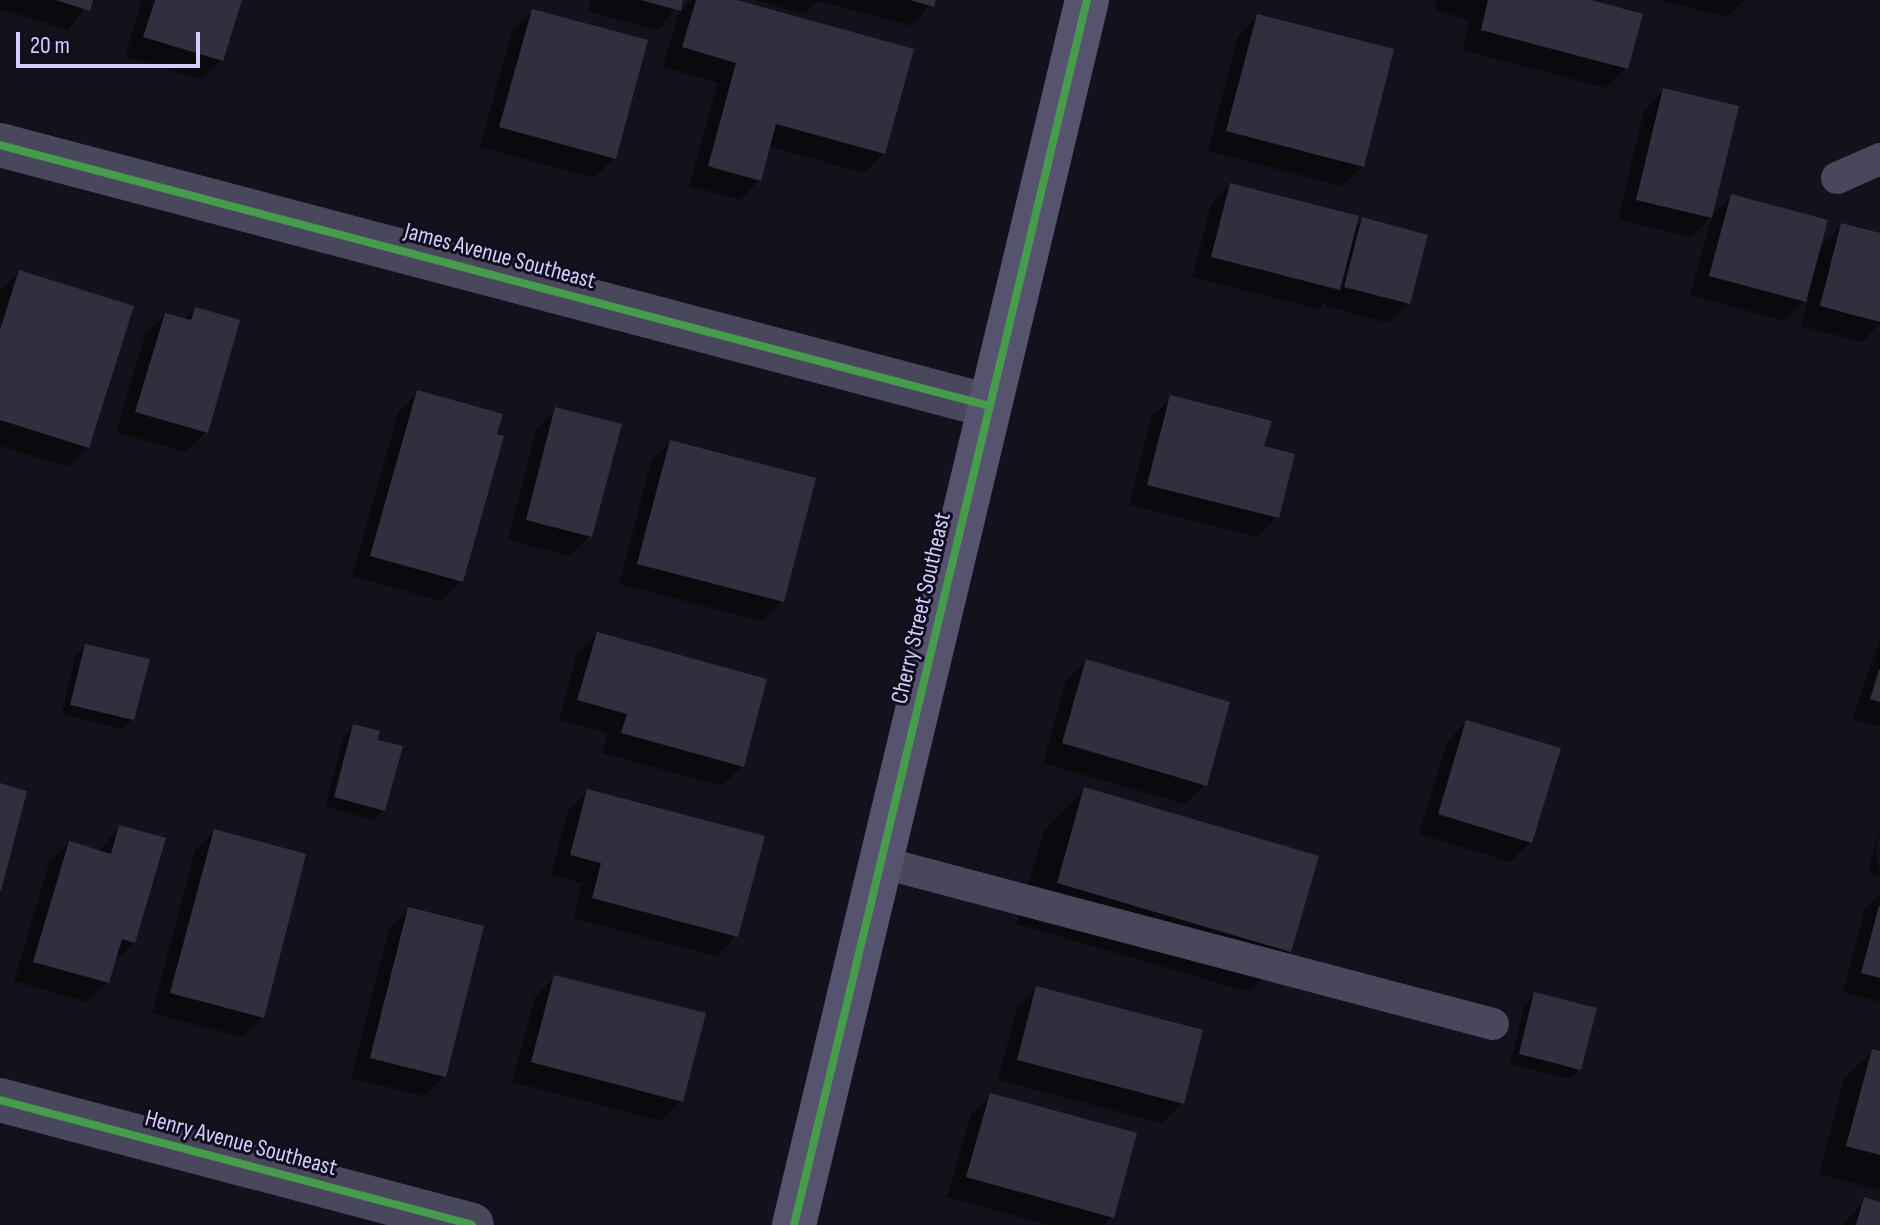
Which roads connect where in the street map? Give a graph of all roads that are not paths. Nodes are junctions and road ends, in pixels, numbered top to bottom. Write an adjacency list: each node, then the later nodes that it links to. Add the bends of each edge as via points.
1 (1087, 0): 5 (street, Cherry Street Southeast)
2 (0, 145): 5 (street, James Avenue Southeast)
3 (1880, 159): 4 (lane)
4 (1837, 178)
5 (989, 406): 6 (street, Cherry Street Southeast)
6 (880, 862): 7 (lane); 10 (street, Cherry Street Southeast)
7 (1493, 1024)
8 (0, 1100): 9 (street, Henry Avenue Southeast)
9 (472, 1225)
10 (794, 1225)

